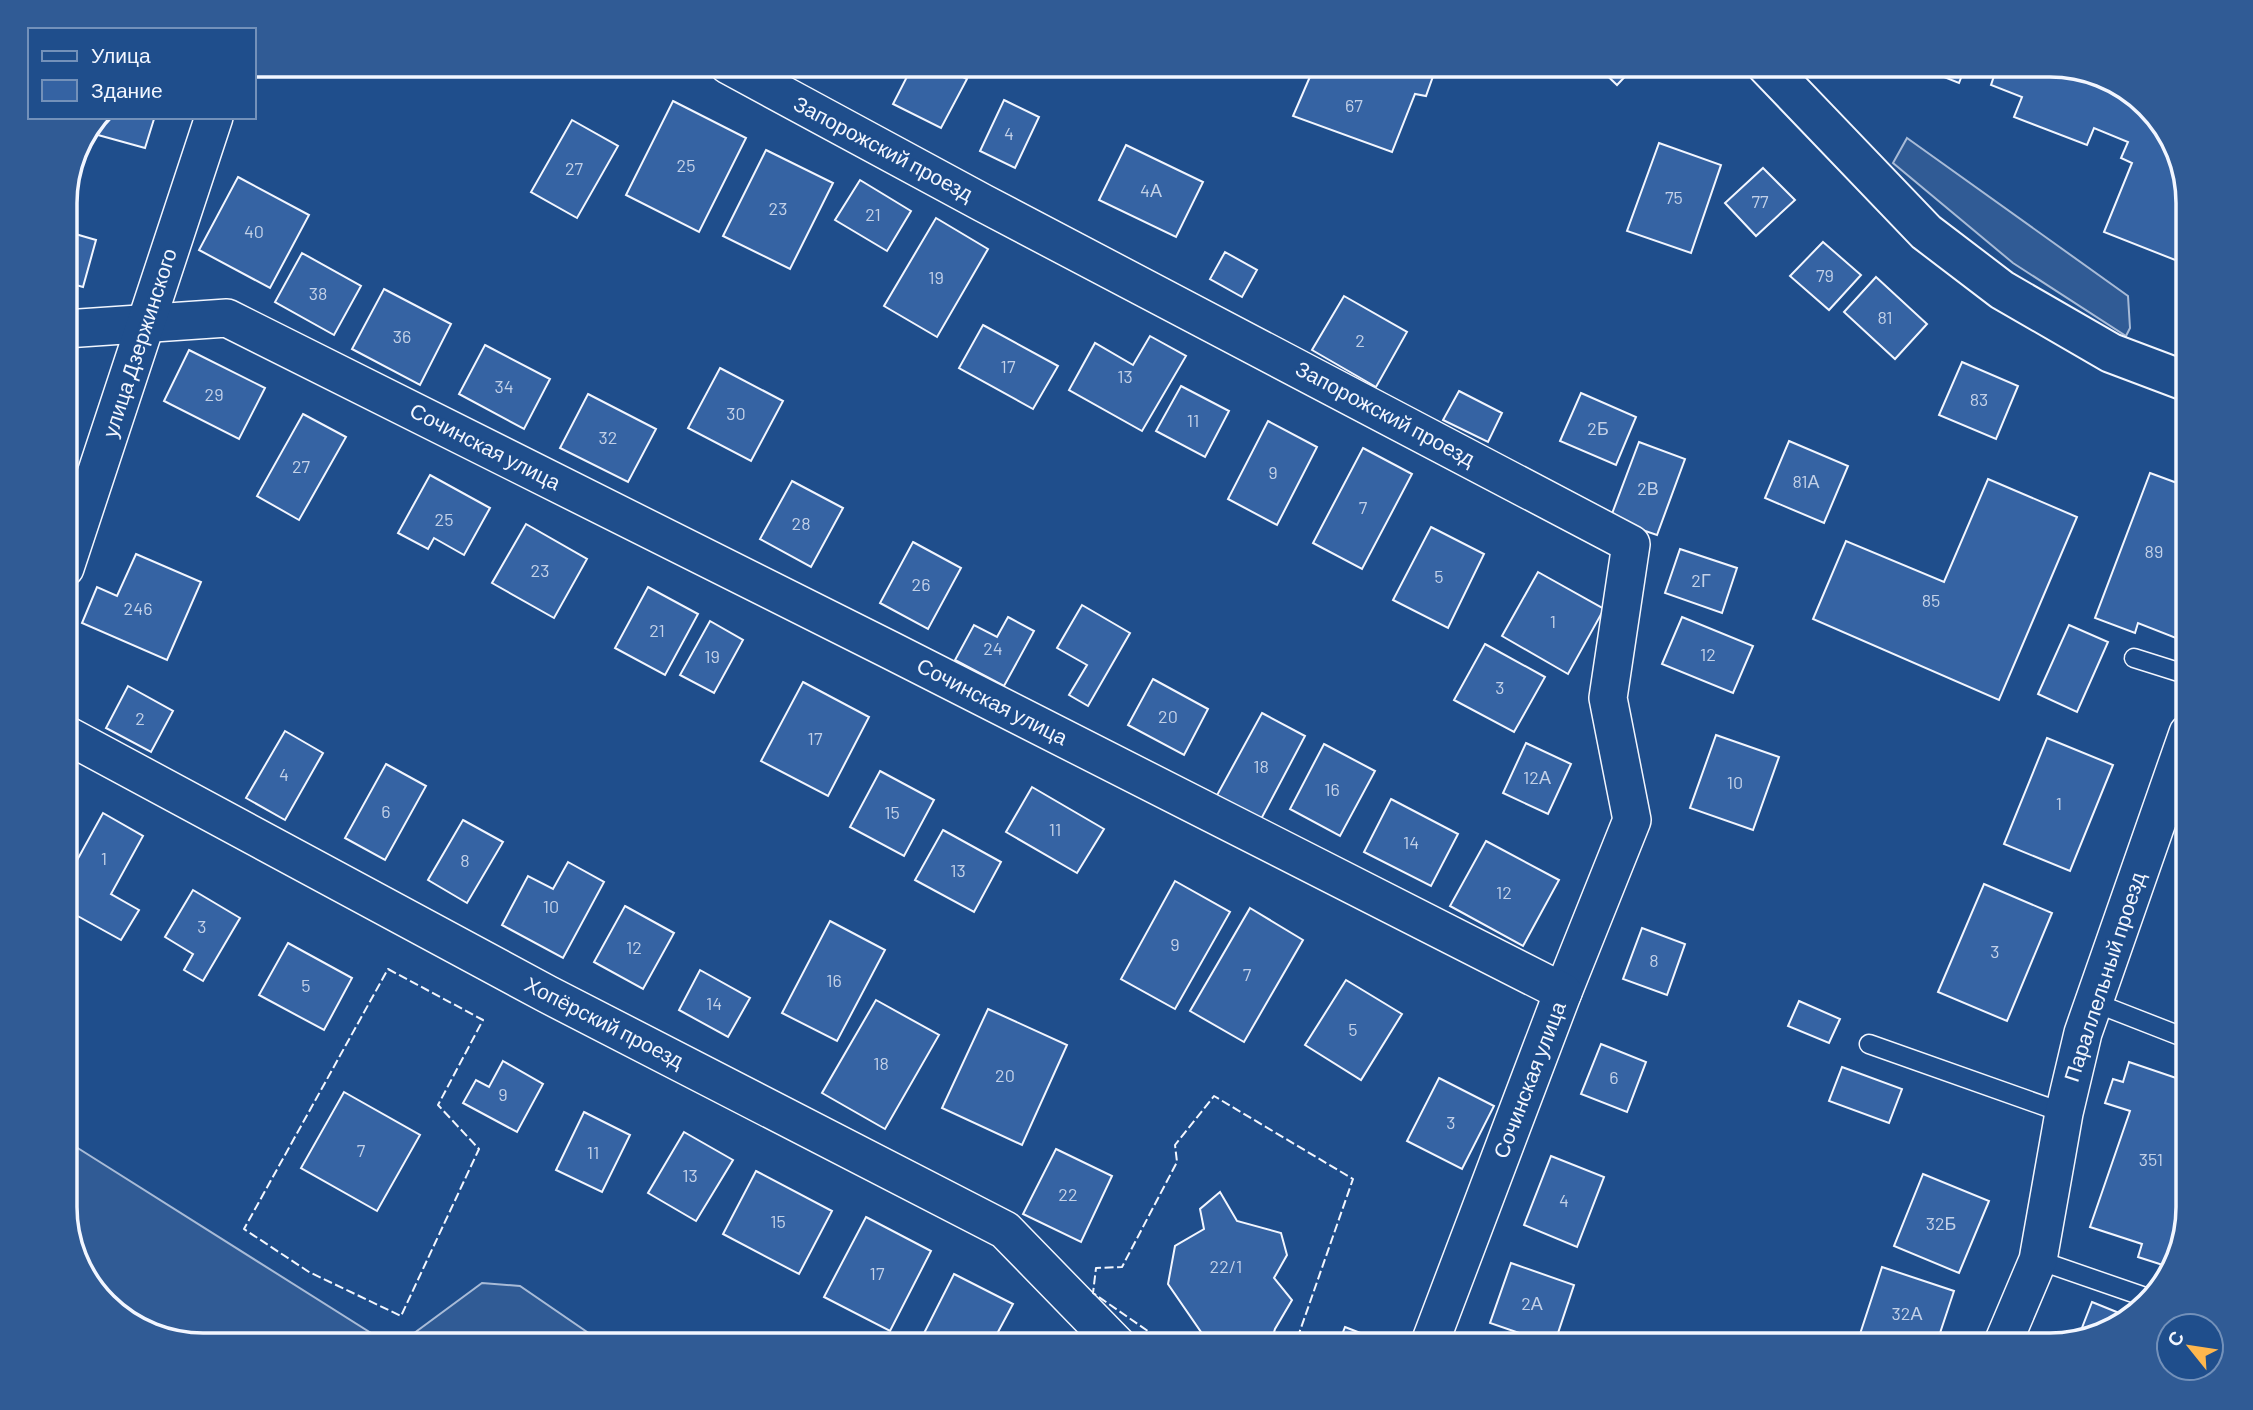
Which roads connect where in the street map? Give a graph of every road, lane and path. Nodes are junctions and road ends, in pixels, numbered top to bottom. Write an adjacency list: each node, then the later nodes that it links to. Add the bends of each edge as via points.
1 (749, 77): 12 (street, Запорожский проезд, via 1632,544 1608,698 1632,820)
2 (1777, 77): 6 (street, via 1926,232 2002,290 2111,353)
3 (213, 119): 4 (street, улица Дзержинского)
4 (146, 325): 5 (street, Сочинская улица); 7 (street, улица Дзержинского); 12 (street, Сочинская улица, via 227,318)
5 (77, 328)
6 (2176, 377)
7 (77, 532)
8 (2134, 658): 9 (lane)
9 (2176, 671)
10 (77, 740): 19 (street, Хопёрский проезд, via 547,994 1005,1230)
11 (2174, 817): 13 (street, Параллельный проезд)
12 (1563, 992): 20 (street, Сочинская улица)
13 (2093, 1002): 14 (lane); 16 (street, Параллельный проезд)
14 (2176, 1034)
15 (1869, 1044): 16 (lane)
16 (2063, 1112): 17 (street, Параллельный проезд)
17 (2038, 1260): 18 (lane); 21 (street, Параллельный проезд)
18 (2140, 1295)
19 (1105, 1333)
20 (1434, 1333)
21 (2007, 1333)

